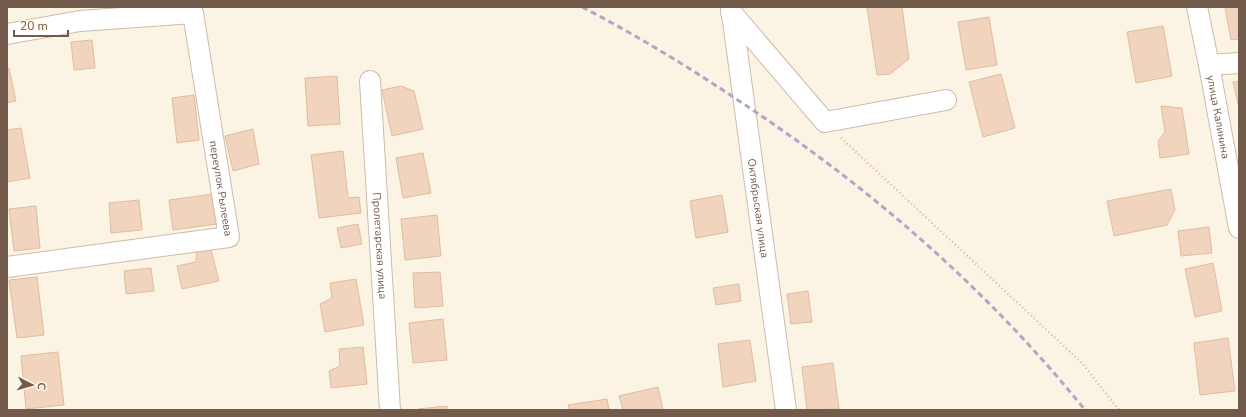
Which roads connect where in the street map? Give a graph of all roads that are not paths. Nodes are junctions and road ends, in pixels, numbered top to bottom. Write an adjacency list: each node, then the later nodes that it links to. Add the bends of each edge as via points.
1 (1196, 7): 5 (street, улица Калинина)
2 (731, 10): 7 (street, via 825,122); 11 (street, Октябрьская улица)
3 (7, 34): 9 (street, переулок Рылеева, via 80,21 193,13 229,237)
4 (1239, 63): 5 (street)
5 (1209, 65): 8 (street, улица Калинина)
6 (370, 81): 10 (street, Пролетарская улица)
7 (946, 100)
8 (1239, 228)
9 (7, 267)
10 (390, 410)
11 (786, 410)

